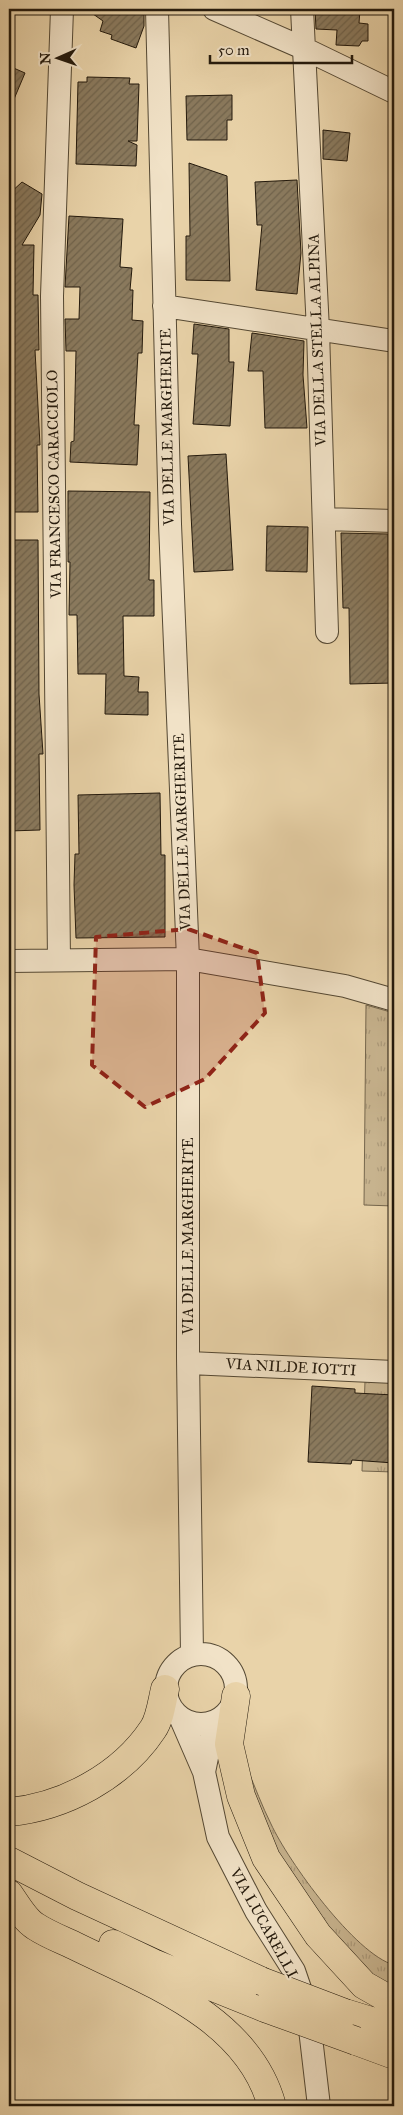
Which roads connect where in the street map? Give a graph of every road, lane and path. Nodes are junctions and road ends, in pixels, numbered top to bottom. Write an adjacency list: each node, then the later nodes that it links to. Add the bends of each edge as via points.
1 (62, 9): 13 (street, VIA FRANCESCO CARACCIOLO, via 52,296)
2 (157, 9): 7 (street, VIA DELLE MARGHERITE)
3 (214, 9): 5 (street)
4 (302, 9): 5 (street, VIA DELLA STELLA ALPINA)
5 (303, 48): 6 (street); 8 (street, VIA DELLA STELLA ALPINA)
6 (394, 92)
7 (164, 306): 8 (street); 14 (street, VIA DELLE MARGHERITE)
8 (318, 330): 9 (street); 10 (street, VIA DELLA STELLA ALPINA)
9 (394, 341)
10 (324, 520): 11 (street); 12 (street, VIA DELLA STELLA ALPINA)
11 (394, 521)
12 (327, 632)
13 (59, 960): 14 (street); 15 (street)
14 (188, 960): 16 (street, via 345,986); 17 (street, VIA DELLE MARGHERITE)
15 (9, 962)
16 (394, 1000)
17 (189, 1363): 18 (street, VIA NILDE IOTTI); 19 (street, VIA DELLE MARGHERITE)
18 (394, 1372)
19 (192, 1654): 20 (street, via 173,1667); 21 (street, via 216,1657 226,1664 236,1685)
20 (165, 1689): 22 (street, VIA LUCARELLI, via 169,1706); 25 (highway, via 155,1728 129,1759 88,1788 32,1810)
21 (236, 1696): 23 (street, via 224,1717); 28 (highway, via 229,1744 241,1796 266,1858 318,1935 364,1985)
22 (181, 1719): 23 (street, via 191,1724); 24 (street, VIA LUCARELLI)
23 (214, 1723): 24 (street, VIA LUCARELLI)
24 (204, 1772): 32 (street, VIA LUCARELLI, via 218,1837 256,1911 294,1971 308,2012)
25 (9, 1812)
26 (9, 1861): 29 (highway, bridge, via 261,1981)
27 (9, 1893): 30 (highway, bridge, via 153,1963); 31 (highway, via 34,1925 164,1990 211,2019 235,2040 254,2064)
28 (394, 2002)
29 (394, 2028)
30 (394, 2055)
31 (272, 2106)
32 (319, 2106)

